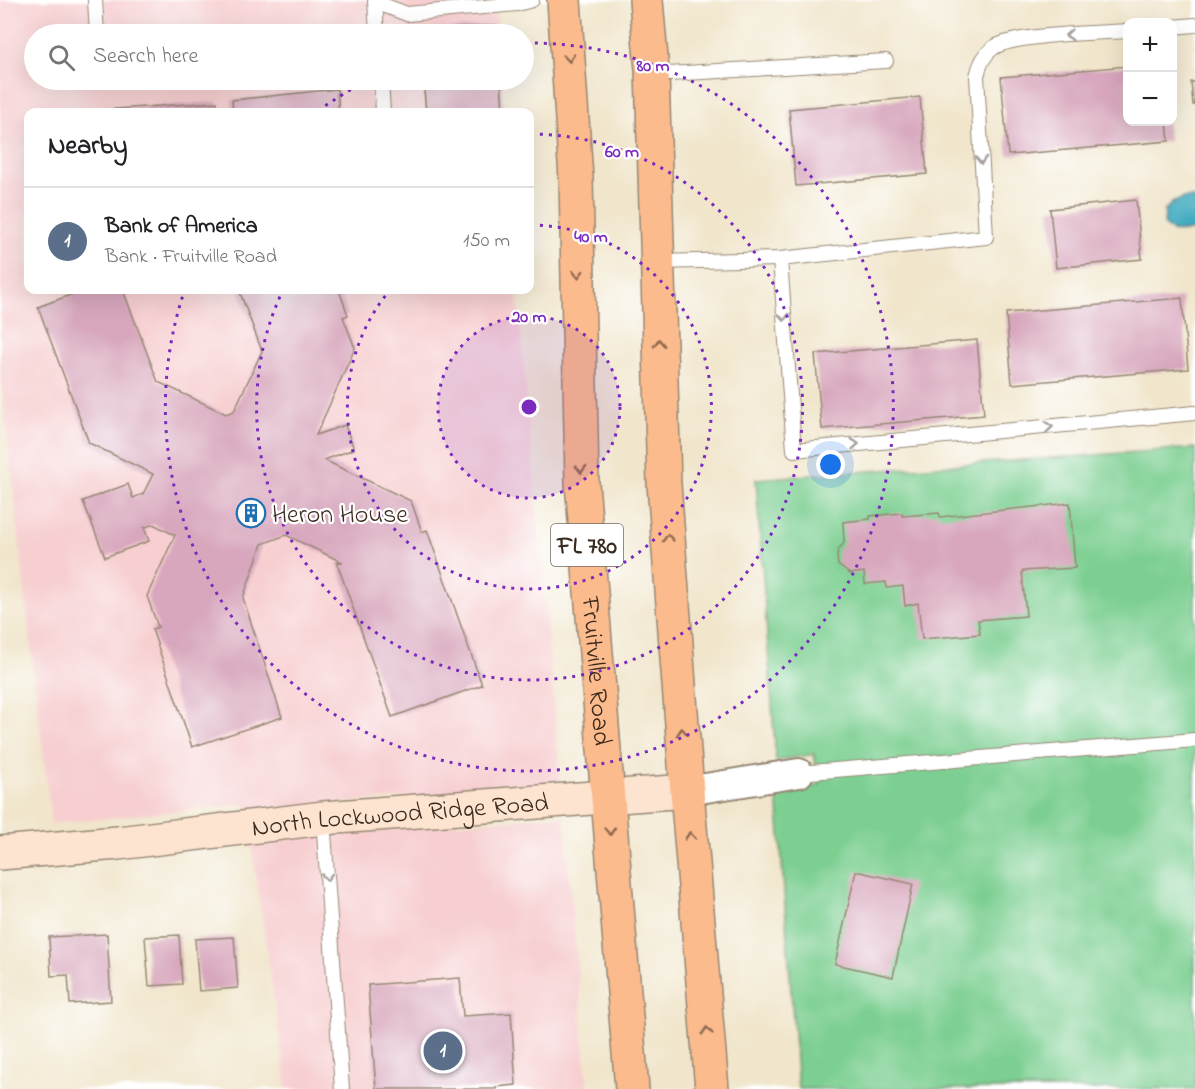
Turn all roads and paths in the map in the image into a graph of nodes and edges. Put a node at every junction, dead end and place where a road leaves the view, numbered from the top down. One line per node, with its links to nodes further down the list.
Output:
1 (95, 0): 6 (lane)
2 (532, 0): 5 (lane)
3 (564, 0): 21 (main road, Fruitville Road / FL 780, one-way to 21)
4 (646, 0): 12 (main road)
5 (376, 1): 7 (lane)
6 (96, 24)
7 (377, 24)
8 (1195, 25): 9 (lane)
9 (1177, 27)
10 (1123, 31): 15 (lane, one-way to 15)
11 (886, 61): 12 (lane)
12 (652, 75): 16 (main road)
13 (382, 90): 14 (lane)
14 (383, 108)
15 (780, 259): 16 (lane); 17 (lane, one-way to 17)
16 (657, 262): 20 (main road, one-way to 16)
17 (1195, 414)
18 (1195, 740): 19 (lane)
19 (800, 773): 20 (street, North Lockwood Ridge Road)
20 (687, 791): 21 (street, North Lockwood Ridge Road); 26 (main road, one-way to 20)
21 (607, 796): 22 (street, North Lockwood Ridge Road); 25 (main road, Fruitville Road / FL 780, one-way to 25)
22 (323, 818): 23 (street, North Lockwood Ridge Road); 24 (lane, one-way to 24)
23 (0, 853)
24 (342, 1089)
25 (632, 1089)
26 (712, 1089)

